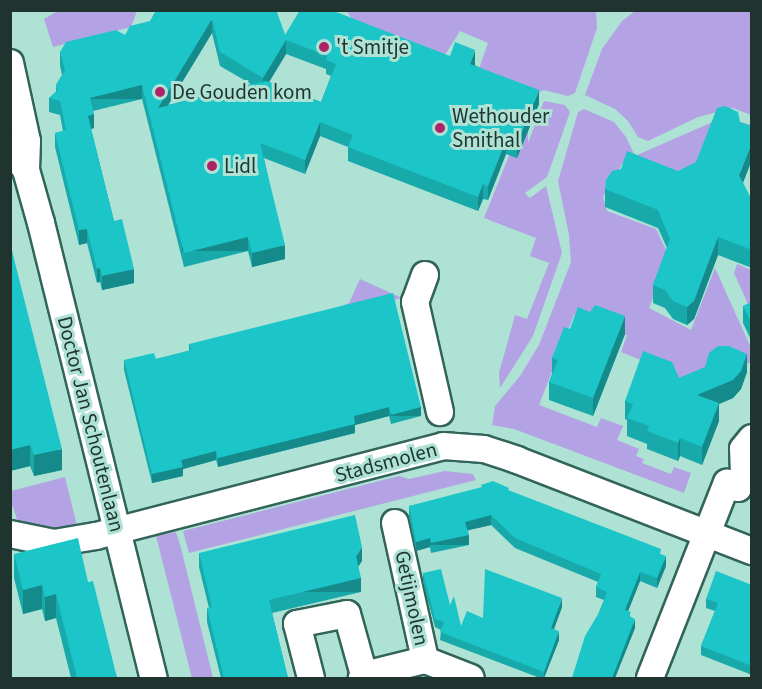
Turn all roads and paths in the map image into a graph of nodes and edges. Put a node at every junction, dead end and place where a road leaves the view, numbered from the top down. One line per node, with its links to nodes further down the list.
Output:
1 (10, 63): 3 (street, Doctor Jan Schoutenlaan)
2 (10, 147): 3 (street, Doctor Jan Schoutenlaan)
3 (26, 170): 9 (street, Doctor Jan Schoutenlaan)
4 (426, 275): 5 (street)
5 (440, 412)
6 (752, 438): 7 (street)
7 (746, 481): 10 (street)
8 (395, 523): 13 (street, Getijmolen)
9 (116, 530): 10 (street, Stadsmolen); 11 (street, Stadsmolen); 15 (street, Doctor Jan Schoutenlaan)
10 (706, 532): 12 (street, Stadsmolen); 18 (street)
11 (10, 534)
12 (752, 551)
13 (425, 660): 14 (street); 17 (street, Getijmolen)
14 (363, 677): 16 (street)
15 (154, 678)
16 (312, 678)
17 (471, 678)
18 (650, 678)

